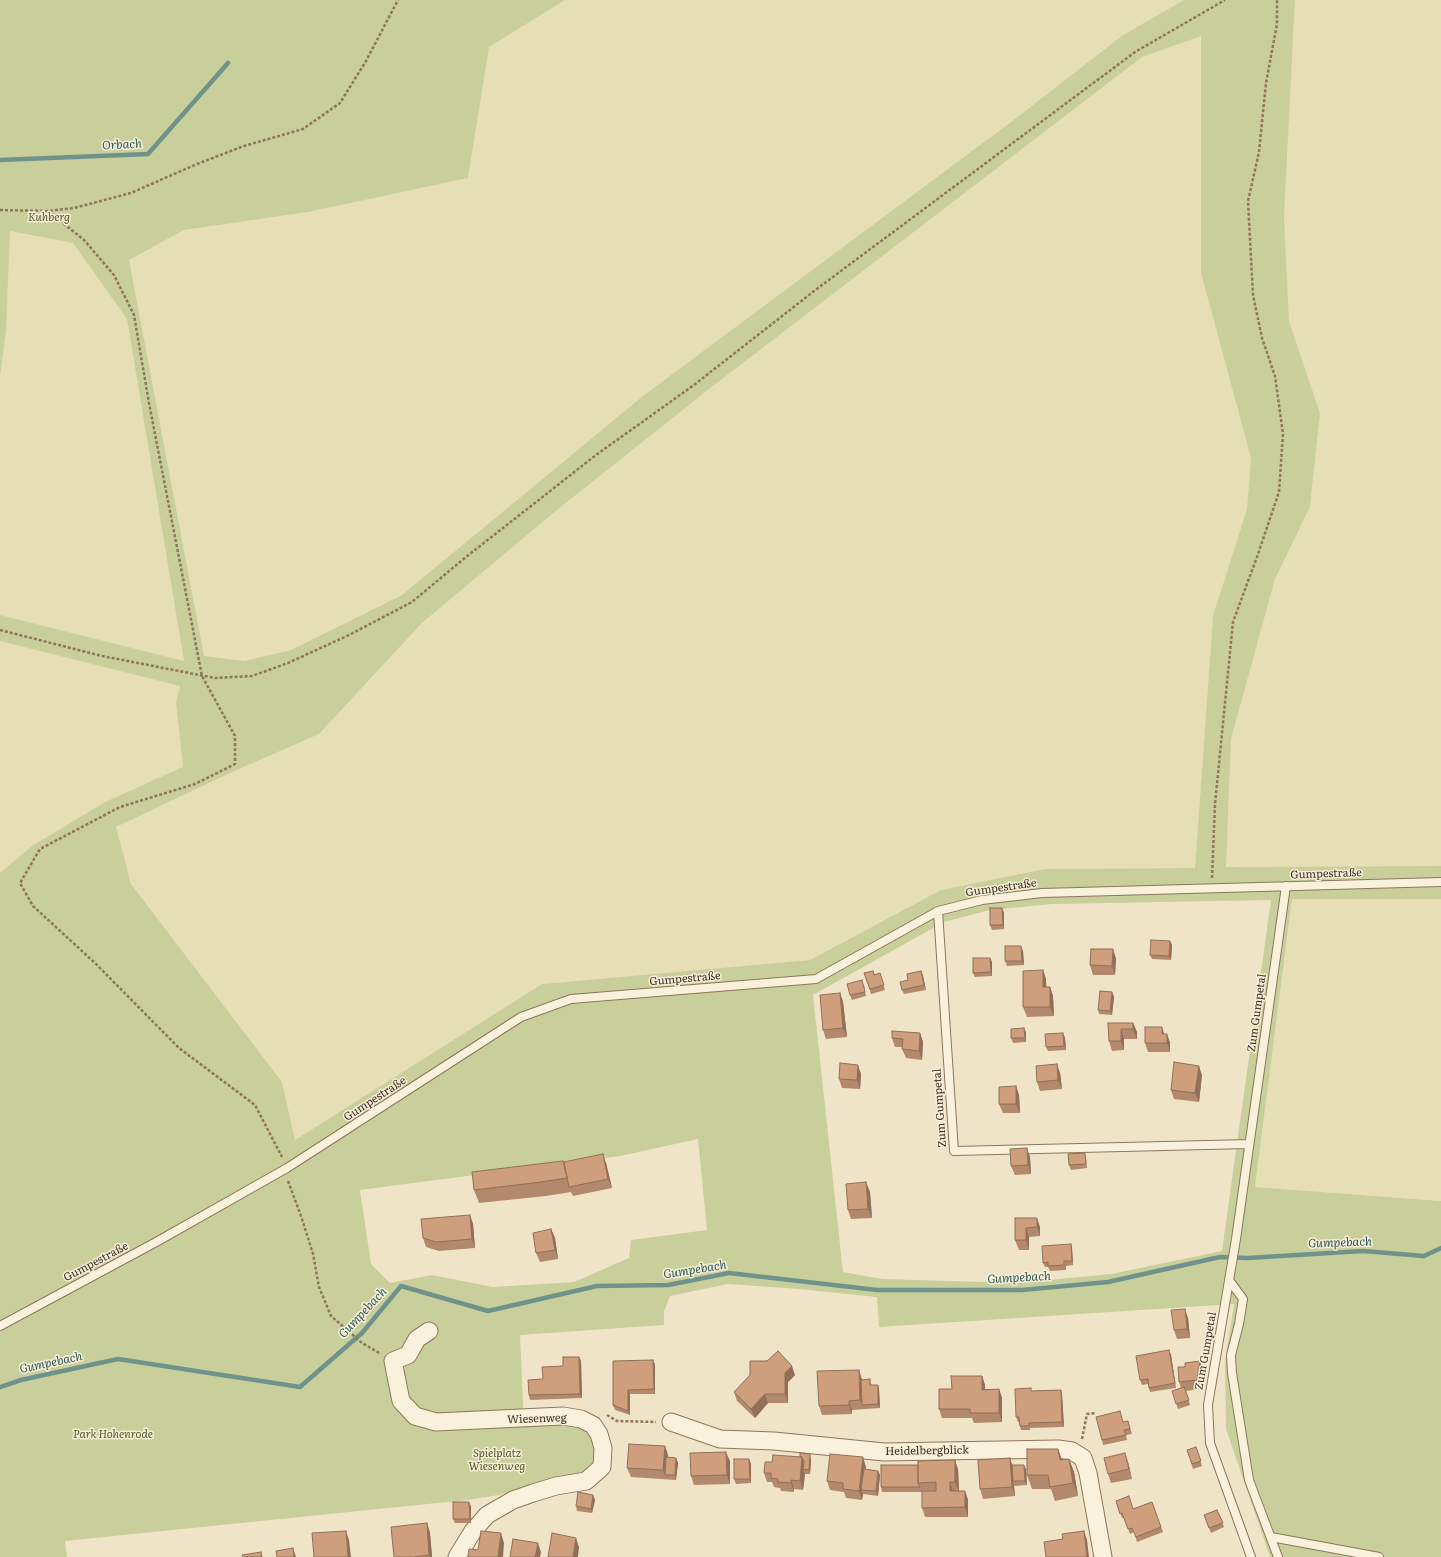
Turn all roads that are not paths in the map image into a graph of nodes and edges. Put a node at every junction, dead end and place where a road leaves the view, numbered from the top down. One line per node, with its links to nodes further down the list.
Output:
1 (1441, 882): 2 (lane, Gumpestraße)
2 (1286, 886): 3 (lane, Gumpestraße); 4 (lane, Zum Gumpetal)
3 (938, 911): 4 (lane, Zum Gumpetal); 6 (lane, Gumpestraße)
4 (1249, 1144): 5 (lane, Zum Gumpetal)
5 (1230, 1279): 9 (lane); 12 (lane, Zum Gumpetal)
6 (0, 1326)
7 (429, 1330): 10 (street, Wiesenweg)
8 (671, 1422): 11 (street, Heidelbergblick)
9 (1270, 1537): 13 (lane); 14 (lane)
10 (457, 1557)
11 (1103, 1557)
12 (1251, 1557)
13 (1278, 1557)
14 (1379, 1557)

